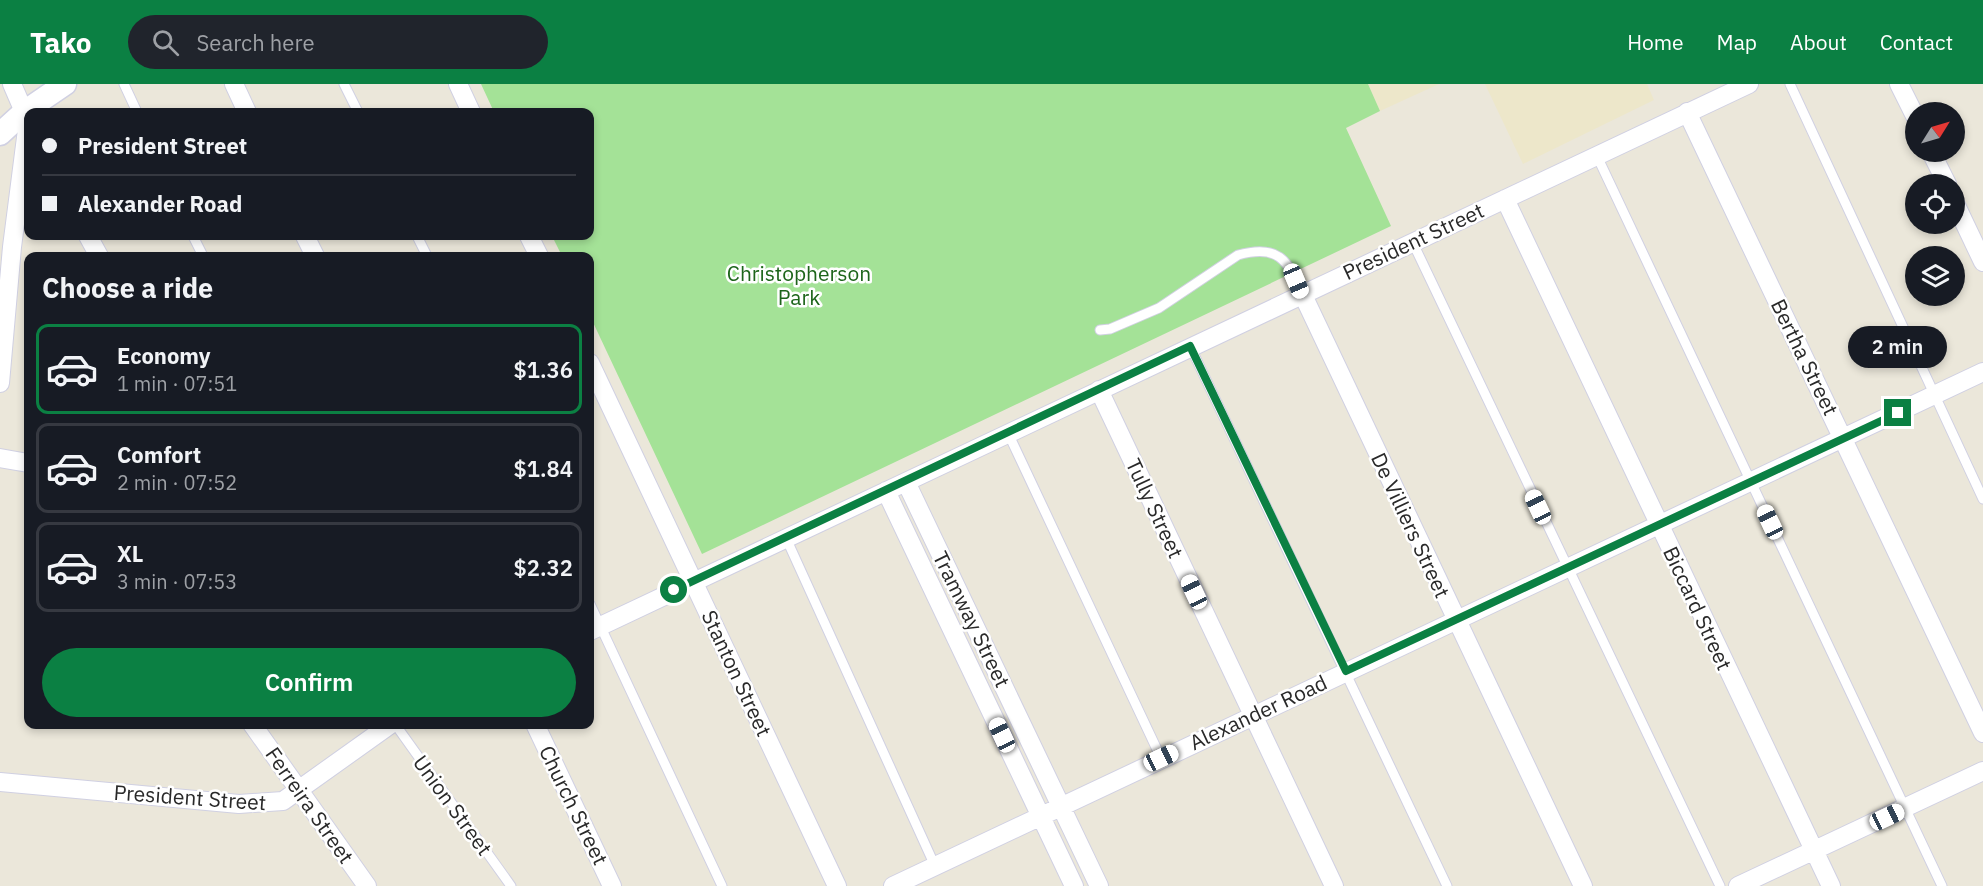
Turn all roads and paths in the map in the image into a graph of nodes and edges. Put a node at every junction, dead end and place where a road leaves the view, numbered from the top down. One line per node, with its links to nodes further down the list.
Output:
1 (12, 84): 16 (street)
2 (65, 84): 11 (street)
3 (124, 84): 12 (lane)
4 (234, 84): 13 (street)
5 (344, 84): 14 (lane)
6 (458, 84): 15 (street)
7 (1749, 84): 17 (street, President Street)
8 (1790, 84): 34 (lane)
9 (1899, 84): 10 (street)
10 (1908, 102)
11 (38, 108)
12 (135, 108)
13 (245, 108)
14 (356, 108)
15 (469, 108)
16 (24, 111)
17 (1687, 112): 20 (street, President Street); 36 (street, Bertha Street)
18 (24, 120): 19 (street)
19 (0, 134)
20 (1596, 154): 22 (street, President Street); 39 (lane)
21 (24, 186): 23 (street)
22 (1505, 199): 25 (street, President Street); 43 (street, Biccard Street)
23 (23, 209): 32 (street)
24 (1965, 224): 26 (street)
25 (1412, 241): 27 (street, President Street); 45 (lane)
26 (1983, 262)
27 (1302, 293): 28 (lane); 29 (street, President Street); 47 (street, De Villiers Street)
28 (1100, 330)
29 (1190, 346): 33 (street, President Street); 51 (lane)
30 (594, 371): 46 (street, Stanton Street)
31 (1983, 372): 34 (street, Alexander Road)
32 (0, 383)
33 (1099, 390): 35 (street, President Street); 52 (street, Tully Street)
34 (1934, 395): 36 (street, Alexander Road); 42 (lane)
35 (1008, 433): 40 (street, President Street); 58 (lane)
36 (1844, 438): 39 (street, Alexander Road); 57 (street, Bertha Street)
37 (0, 458): 38 (street)
38 (24, 462)
39 (1751, 481): 43 (street, Alexander Road); 63 (lane)
40 (906, 482): 41 (street, President Street); 49 (street, Tramway Street)
41 (886, 491): 44 (street, President Street); 50 (street, Tramway Street)
42 (1983, 499)
43 (1660, 525): 45 (street, Alexander Road); 65 (street, Biccard Street)
44 (786, 538): 46 (street, President Street); 66 (lane)
45 (1567, 568): 47 (street, Alexander Road); 78 (lane)
46 (693, 580): 48 (street, President Street); 71 (street, Stanton Street)
47 (1456, 619): 51 (street, Alexander Road); 77 (street, De Villiers Street)
48 (595, 629): 70 (lane)
49 (984, 642): 50 (street); 62 (street, Tramway Street)
50 (963, 652): 64 (street, Tramway Street)
51 (1346, 671): 52 (street, Alexander Road); 76 (lane)
52 (1253, 715): 58 (street, Alexander Road); 75 (street, Tully Street)
53 (256, 729): 61 (street, Ferreira Street)
54 (386, 729): 61 (street, President Street)
55 (397, 729): 68 (lane, Union Street)
56 (537, 729): 69 (street, Church Street)
57 (1983, 734)
58 (1161, 758): 62 (street, Alexander Road)
59 (1983, 771): 63 (street)
60 (0, 782): 61 (street, President Street)
61 (299, 790): 67 (street, Ferreira Street)
62 (1062, 807): 64 (street, Alexander Road); 74 (street, Tramway Street)
63 (1905, 808): 65 (street); 81 (lane)
64 (1042, 817): 66 (street, Alexander Road); 73 (street, Tramway Street)
65 (1814, 851): 79 (street); 80 (street, Biccard Street)
66 (935, 866): 72 (street, Alexander Road)
67 (367, 886)
68 (511, 886)
69 (612, 886)
70 (722, 886)
71 (837, 886)
72 (893, 886)
73 (1074, 886)
74 (1099, 886)
75 (1334, 886)
76 (1447, 886)
77 (1582, 886)
78 (1720, 886)
79 (1738, 886)
80 (1831, 886)
81 (1942, 886)

